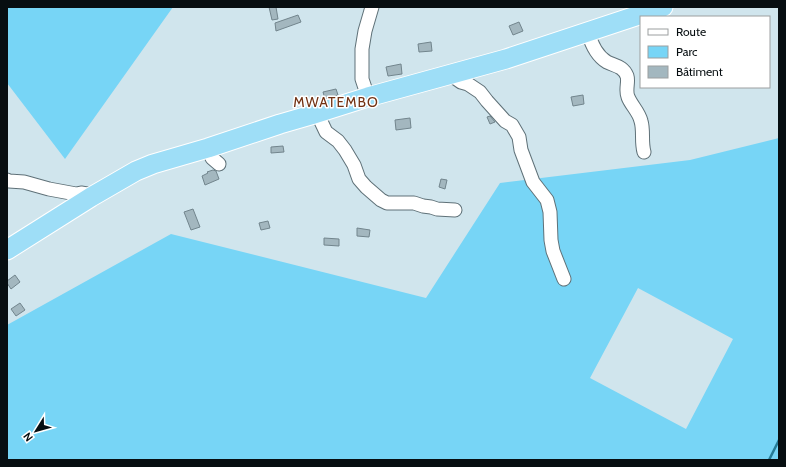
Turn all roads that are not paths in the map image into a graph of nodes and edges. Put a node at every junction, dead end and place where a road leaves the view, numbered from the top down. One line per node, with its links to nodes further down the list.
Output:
1 (372, 7): 5 (street)
2 (663, 7): 3 (highway)
3 (588, 32): 4 (highway); 8 (street)
4 (451, 75): 5 (highway); 14 (street)
5 (368, 97): 6 (highway)
6 (317, 113): 7 (highway); 12 (street)
7 (208, 148): 9 (street); 11 (highway)
8 (644, 152)
9 (219, 164)
10 (7, 180): 11 (street)
11 (91, 197): 13 (highway)
12 (455, 210)
13 (7, 250)
14 (564, 279)

